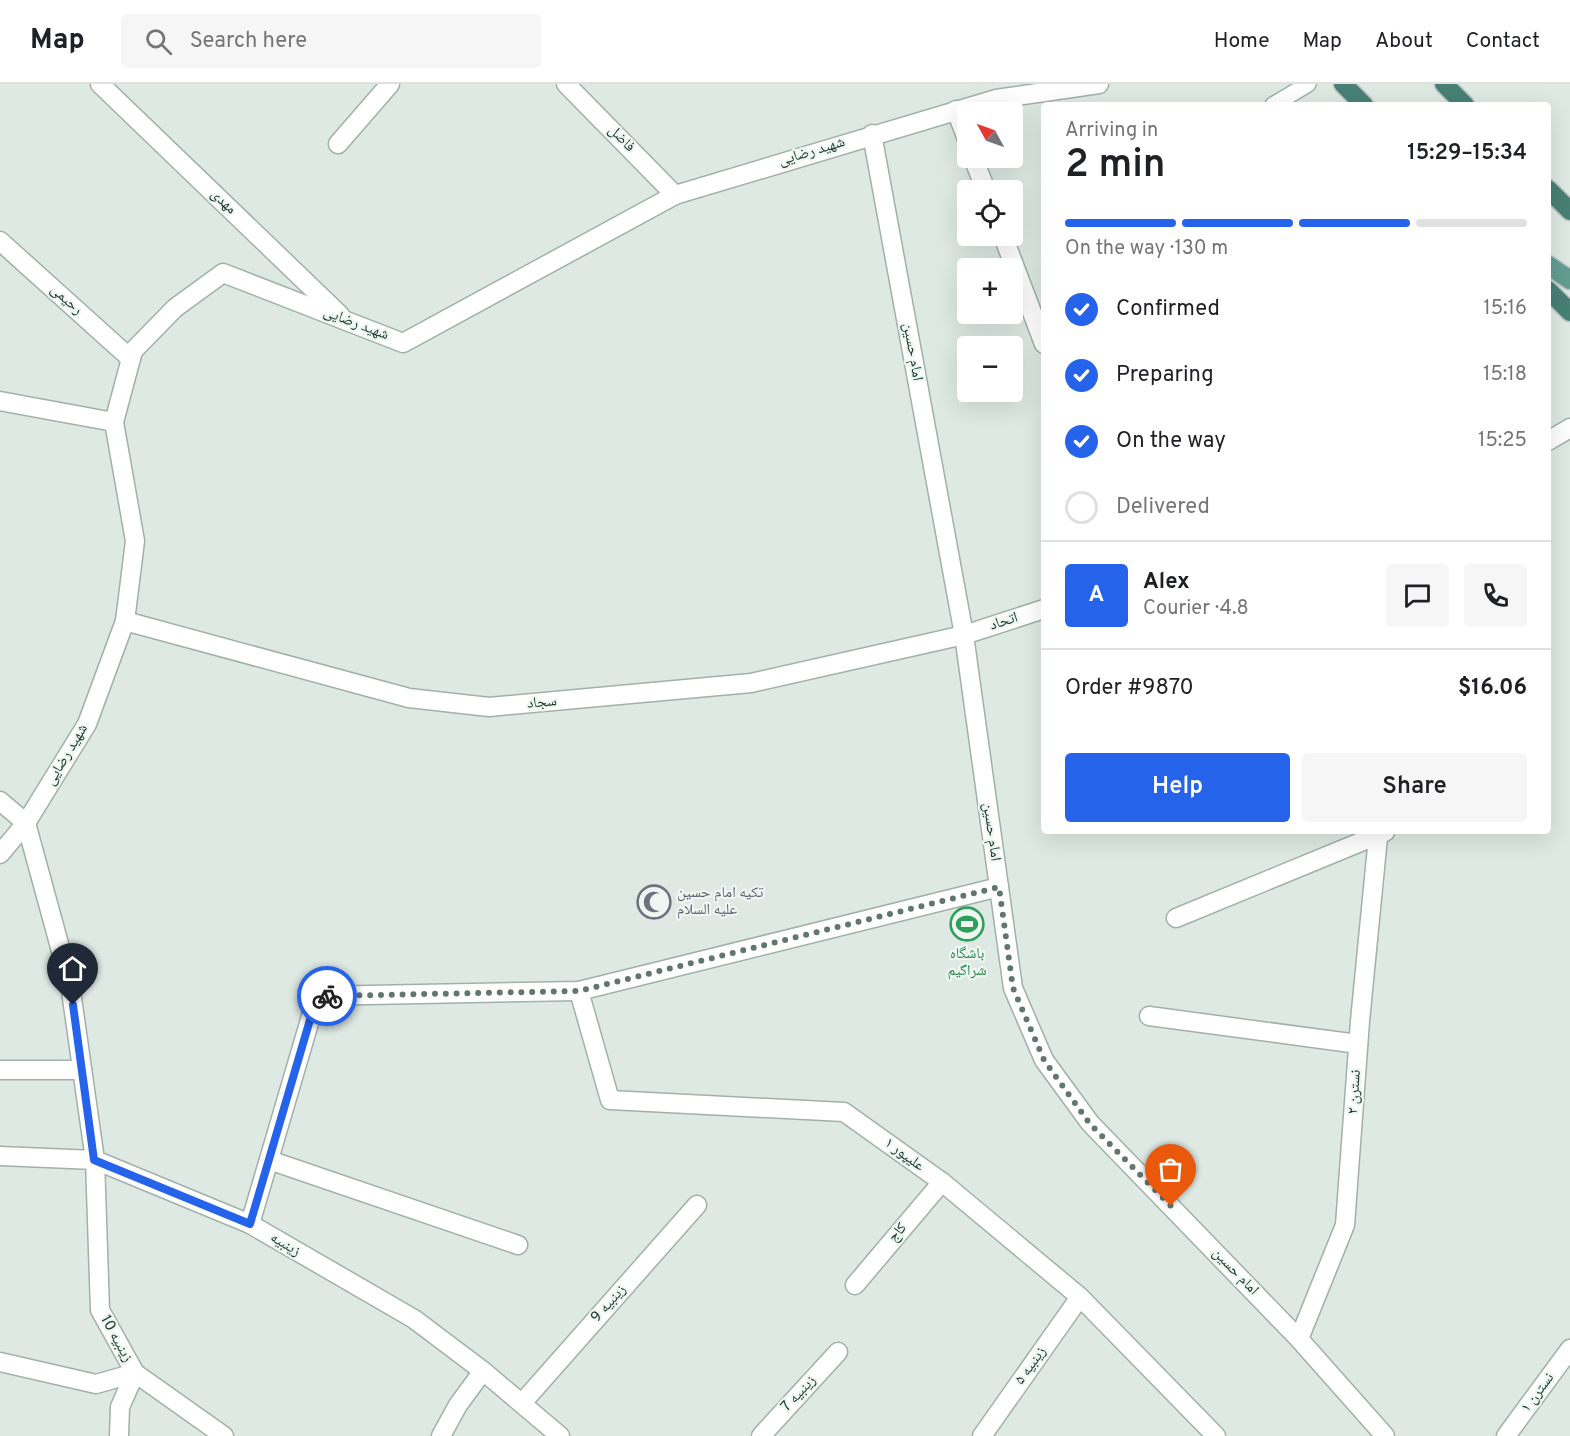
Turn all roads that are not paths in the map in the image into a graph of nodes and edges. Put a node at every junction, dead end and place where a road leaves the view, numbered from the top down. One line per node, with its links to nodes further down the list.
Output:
1 (100, 84): 23 (street, مهدی)
2 (390, 84): 13 (street)
3 (566, 84): 15 (street, فاضل)
4 (1099, 84): 11 (street, شهید رضایی)
5 (1308, 84): 8 (lane)
6 (1343, 84): 9 (highway)
7 (1444, 84): 10 (highway)
8 (1278, 102)
9 (1361, 102)
10 (1462, 102)
11 (956, 110): 12 (street, شهید رضایی)
12 (872, 134): 15 (street, شهید رضایی); 32 (street, امام حسین)
13 (338, 144)
14 (1551, 192): 16 (highway)
15 (675, 195): 23 (street, شهید رضایی)
16 (1570, 211)
17 (0, 242): 25 (street, رحیمی)
18 (1007, 246): 24 (street)
19 (1551, 267): 20 (main road)
20 (1570, 280)
21 (1551, 293): 22 (highway)
22 (1570, 312)
23 (345, 320): 25 (street, شهید رضایی)
24 (1041, 336)
25 (131, 359): 27 (street, شهید رضایی)
26 (0, 401): 27 (street)
27 (114, 422): 31 (street, شهید رضایی)
28 (1570, 428): 29 (street)
29 (1551, 439)
30 (1041, 610): 32 (street, اتحاد)
31 (125, 621): 32 (street, سجاد); 34 (street, شهید رضایی)
32 (964, 635): 38 (street, امام حسین)
33 (0, 801): 34 (street)
34 (26, 823): 37 (street, شهید رضایی); 44 (street)
35 (1378, 834): 39 (street)
36 (1380, 834): 42 (street, نسترن ۲)
37 (0, 854)
38 (999, 887): 40 (street); 54 (street, امام حسین)
39 (1176, 918)
40 (579, 991): 47 (street); 48 (street, علیپور ۱)
41 (1149, 1016): 42 (street)
42 (1358, 1044): 54 (street, نسترن ۲)
43 (0, 1070): 44 (street)
44 (82, 1070): 46 (street)
45 (0, 1156): 46 (street, زینبیه)
46 (94, 1160): 50 (street, زینبیه); 59 (street, زینبیه 10)
47 (269, 1160): 50 (street); 51 (street)
48 (942, 1182): 52 (street, کاج); 53 (street, علیپور ۱)
49 (696, 1205): 60 (street, زینبیه 9)
50 (250, 1224): 58 (street, زینبیه)
51 (518, 1245)
52 (855, 1285)
53 (1080, 1297): 67 (street, زینبیه ۵); 68 (street, علیپور ۱)
54 (1299, 1339): 61 (street, امام حسین)
55 (1570, 1349): 69 (street, نسترن ۱)
56 (838, 1352): 66 (street, زینبیه 7)
57 (0, 1362): 59 (street)
58 (483, 1371): 60 (street, زینبیه); 64 (street)
59 (135, 1373): 62 (street); 63 (street, زینبیه 10)
60 (522, 1403): 65 (street, زینبیه)
61 (1377, 1433)
62 (118, 1436)
63 (224, 1436)
64 (441, 1436)
65 (560, 1436)
66 (761, 1436)
67 (982, 1436)
68 (1216, 1436)
69 (1506, 1436)

